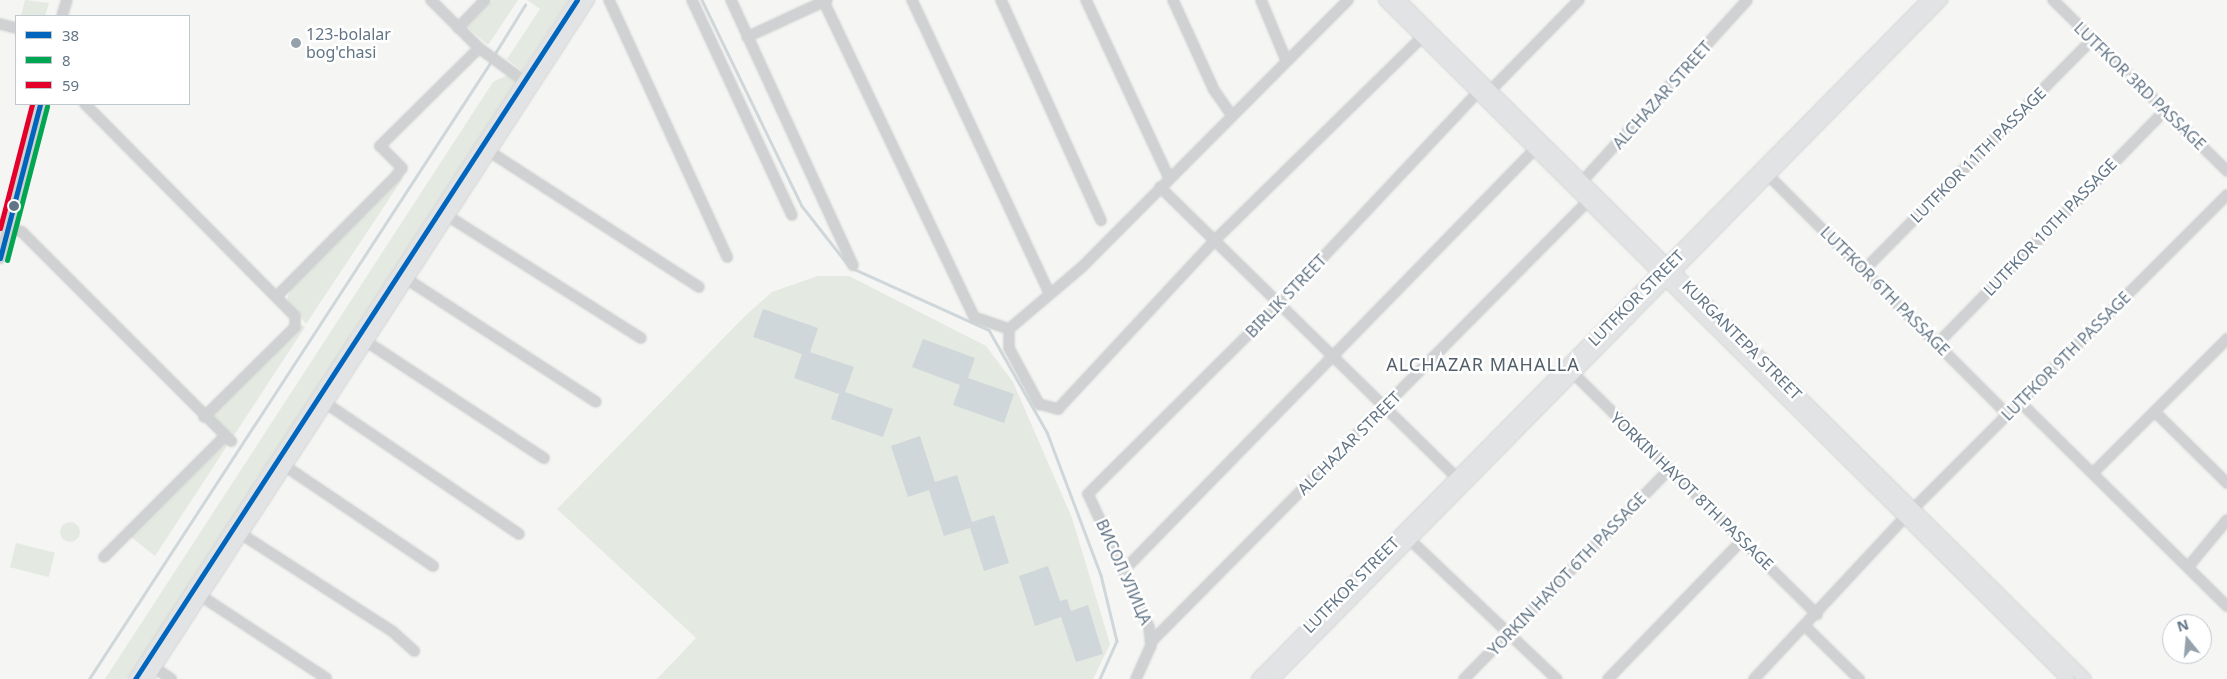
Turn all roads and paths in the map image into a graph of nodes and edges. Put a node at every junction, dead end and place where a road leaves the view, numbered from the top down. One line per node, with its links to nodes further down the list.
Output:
1 (67, 0): 23 (street)
2 (431, 0): 26 (street)
3 (486, 0): 26 (street)
4 (577, 0): 32 (main road)
5 (588, 0): 38 (main road)
6 (609, 0): 52 (street)
7 (692, 0): 48 (street)
8 (731, 0): 27 (street)
9 (912, 0): 59 (street)
10 (1001, 0): 49 (street)
11 (1086, 0): 42 (street)
12 (1172, 0): 37 (street)
13 (1261, 0): 31 (street)
14 (1348, 0): 31 (street)
15 (1385, 0): 28 (main road, KURGANTEPA STREET)
16 (1398, 0): 33 (main road, KURGANTEPA STREET)
17 (1747, 0): 43 (street, ALCHAZAR STREET)
18 (1928, 0): 41 (main road, LUTFKOR STREET)
19 (1941, 0): 41 (main road, LUTFKOR STREET)
20 (2053, 0): 29 (street, LUTFKOR 3RD PASSAGE)
21 (824, 1): 27 (street); 62 (street)
22 (1572, 2): 33 (street, BIRLIK STREET)
23 (62, 15)
24 (0, 24): 25 (street)
25 (15, 28)
26 (458, 28): 30 (street)
27 (747, 37): 54 (street)
28 (1422, 37): 33 (main road, KURGANTEPA STREET); 51 (street)
29 (2092, 40): 36 (street, LUTFKOR 3RD PASSAGE); 55 (street, LUTFKOR 11TH PASSAGE)
30 (483, 51): 32 (street); 60 (street)
31 (1286, 60): 37 (street)
32 (524, 81): 38 (main road)
33 (1484, 94): 39 (main road, KURGANTEPA STREET); 43 (main road, KURGANTEPA STREET); 61 (street, BIRLIK STREET)
34 (40, 105): 50 (street)
35 (86, 105): 60 (street)
36 (2164, 111): 40 (street, LUTFKOR 3RD PASSAGE); 66 (street, LUTFKOR 10TH PASSAGE)
37 (1231, 114): 42 (street)
38 (485, 149): 47 (main road); 58 (street)
39 (1535, 149): 43 (main road, KURGANTEPA STREET); 67 (street)
40 (2227, 171)
41 (1765, 173): 55 (street, LUTFKOR 6TH PASSAGE); 56 (main road, LUTFKOR STREET)
42 (1168, 176): 44 (street)
43 (1579, 185): 46 (main road, KURGANTEPA STREET); 56 (main road, KURGANTEPA STREET)
44 (1160, 187): 51 (street); 59 (street)
45 (2227, 195): 71 (street, LUTFKOR 9TH PASSAGE)
46 (1588, 201): 56 (main road, KURGANTEPA STREET); 72 (street, ALCHAZAR STREET)
47 (444, 214): 57 (main road); 63 (street)
48 (792, 215)
49 (1101, 220)
50 (4, 225): 53 (street); 75 (street)
51 (1215, 240): 61 (street); 62 (street)
52 (728, 257)
53 (0, 258)
54 (853, 265)
55 (1864, 270): 66 (street, LUTFKOR 6TH PASSAGE)
56 (1667, 273): 68 (main road, LUTFKOR STREET); 83 (main road, KURGANTEPA STREET)
57 (403, 276): 64 (main road); 70 (street)
58 (699, 287)
59 (1050, 294): 62 (street)
60 (277, 296): 75 (street)
61 (1280, 303): 67 (street); 82 (street, BIRLIK STREET)
62 (1009, 329)
63 (641, 338)
64 (362, 339): 69 (main road); 76 (street)
65 (2226, 343): 73 (street)
66 (1937, 344): 74 (street, LUTFKOR 6TH PASSAGE)
67 (1332, 355): 72 (street); 92 (street)
68 (1570, 371): 78 (street, YORKIN HAYOT 8TH PASSAGE); 80 (main road, LUTFKOR STREET)
69 (322, 401): 77 (main road); 86 (street)
70 (596, 402)
71 (2020, 402): 74 (street, LUTFKOR 9TH PASSAGE); 79 (street)
72 (1386, 407): 80 (street); 98 (street, ALCHAZAR STREET)
73 (2156, 413): 79 (street); 81 (street)
74 (2007, 414): 83 (street, LUTFKOR 9TH PASSAGE)
75 (204, 417): 89 (street)
76 (544, 458)
77 (281, 464): 85 (main road); 90 (street)
78 (1669, 470): 88 (street, YORKIN HAYOT 8TH PASSAGE); 97 (street, YORKIN HAYOT 6TH PASSAGE)
79 (2093, 473): 91 (street)
80 (1461, 481): 87 (main road, LUTFKOR STREET)
81 (2227, 483)
82 (1088, 494): 92 (street, ВИСОЛ УЛИЦА)
83 (1909, 512): 95 (street, LUTFKOR 9TH PASSAGE); 113 (main road, KURGANTEPA STREET); 114 (main road, KURGANTEPA STREET)
84 (2227, 520): 91 (street)
85 (237, 532): 93 (main road); 99 (street)
86 (519, 534)
87 (1406, 536): 97 (street); 106 (main road, LUTFKOR STREET); 107 (main road, LUTFKOR STREET)
88 (1743, 539): 95 (street, YORKIN HAYOT 8TH PASSAGE); 110 (street)
89 (104, 557)
90 (433, 566)
91 (2188, 567): 94 (street)
92 (1124, 570): 98 (street, ВИСОЛ УЛИЦА)
93 (196, 593): 100 (main road); 101 (street)
94 (2227, 606)
95 (1817, 614): 96 (street, LUTFKOR 9TH PASSAGE)
96 (1805, 626): 111 (street, LUTFKOR 9TH PASSAGE); 112 (street)
97 (1509, 633): 108 (street, YORKIN HAYOT 6TH PASSAGE); 109 (street)
98 (1151, 642): 105 (street, ВИСОЛ УЛИЦА)
99 (414, 651)
100 (150, 665): 102 (main road); 103 (main road); 104 (street)
101 (326, 678)
102 (134, 679)
103 (147, 679)
104 (171, 679)
105 (1136, 679)
106 (1258, 679)
107 (1273, 679)
108 (1464, 679)
109 (1557, 679)
110 (1608, 679)
111 (1754, 679)
112 (1859, 679)
113 (2068, 679)
114 (2085, 679)

